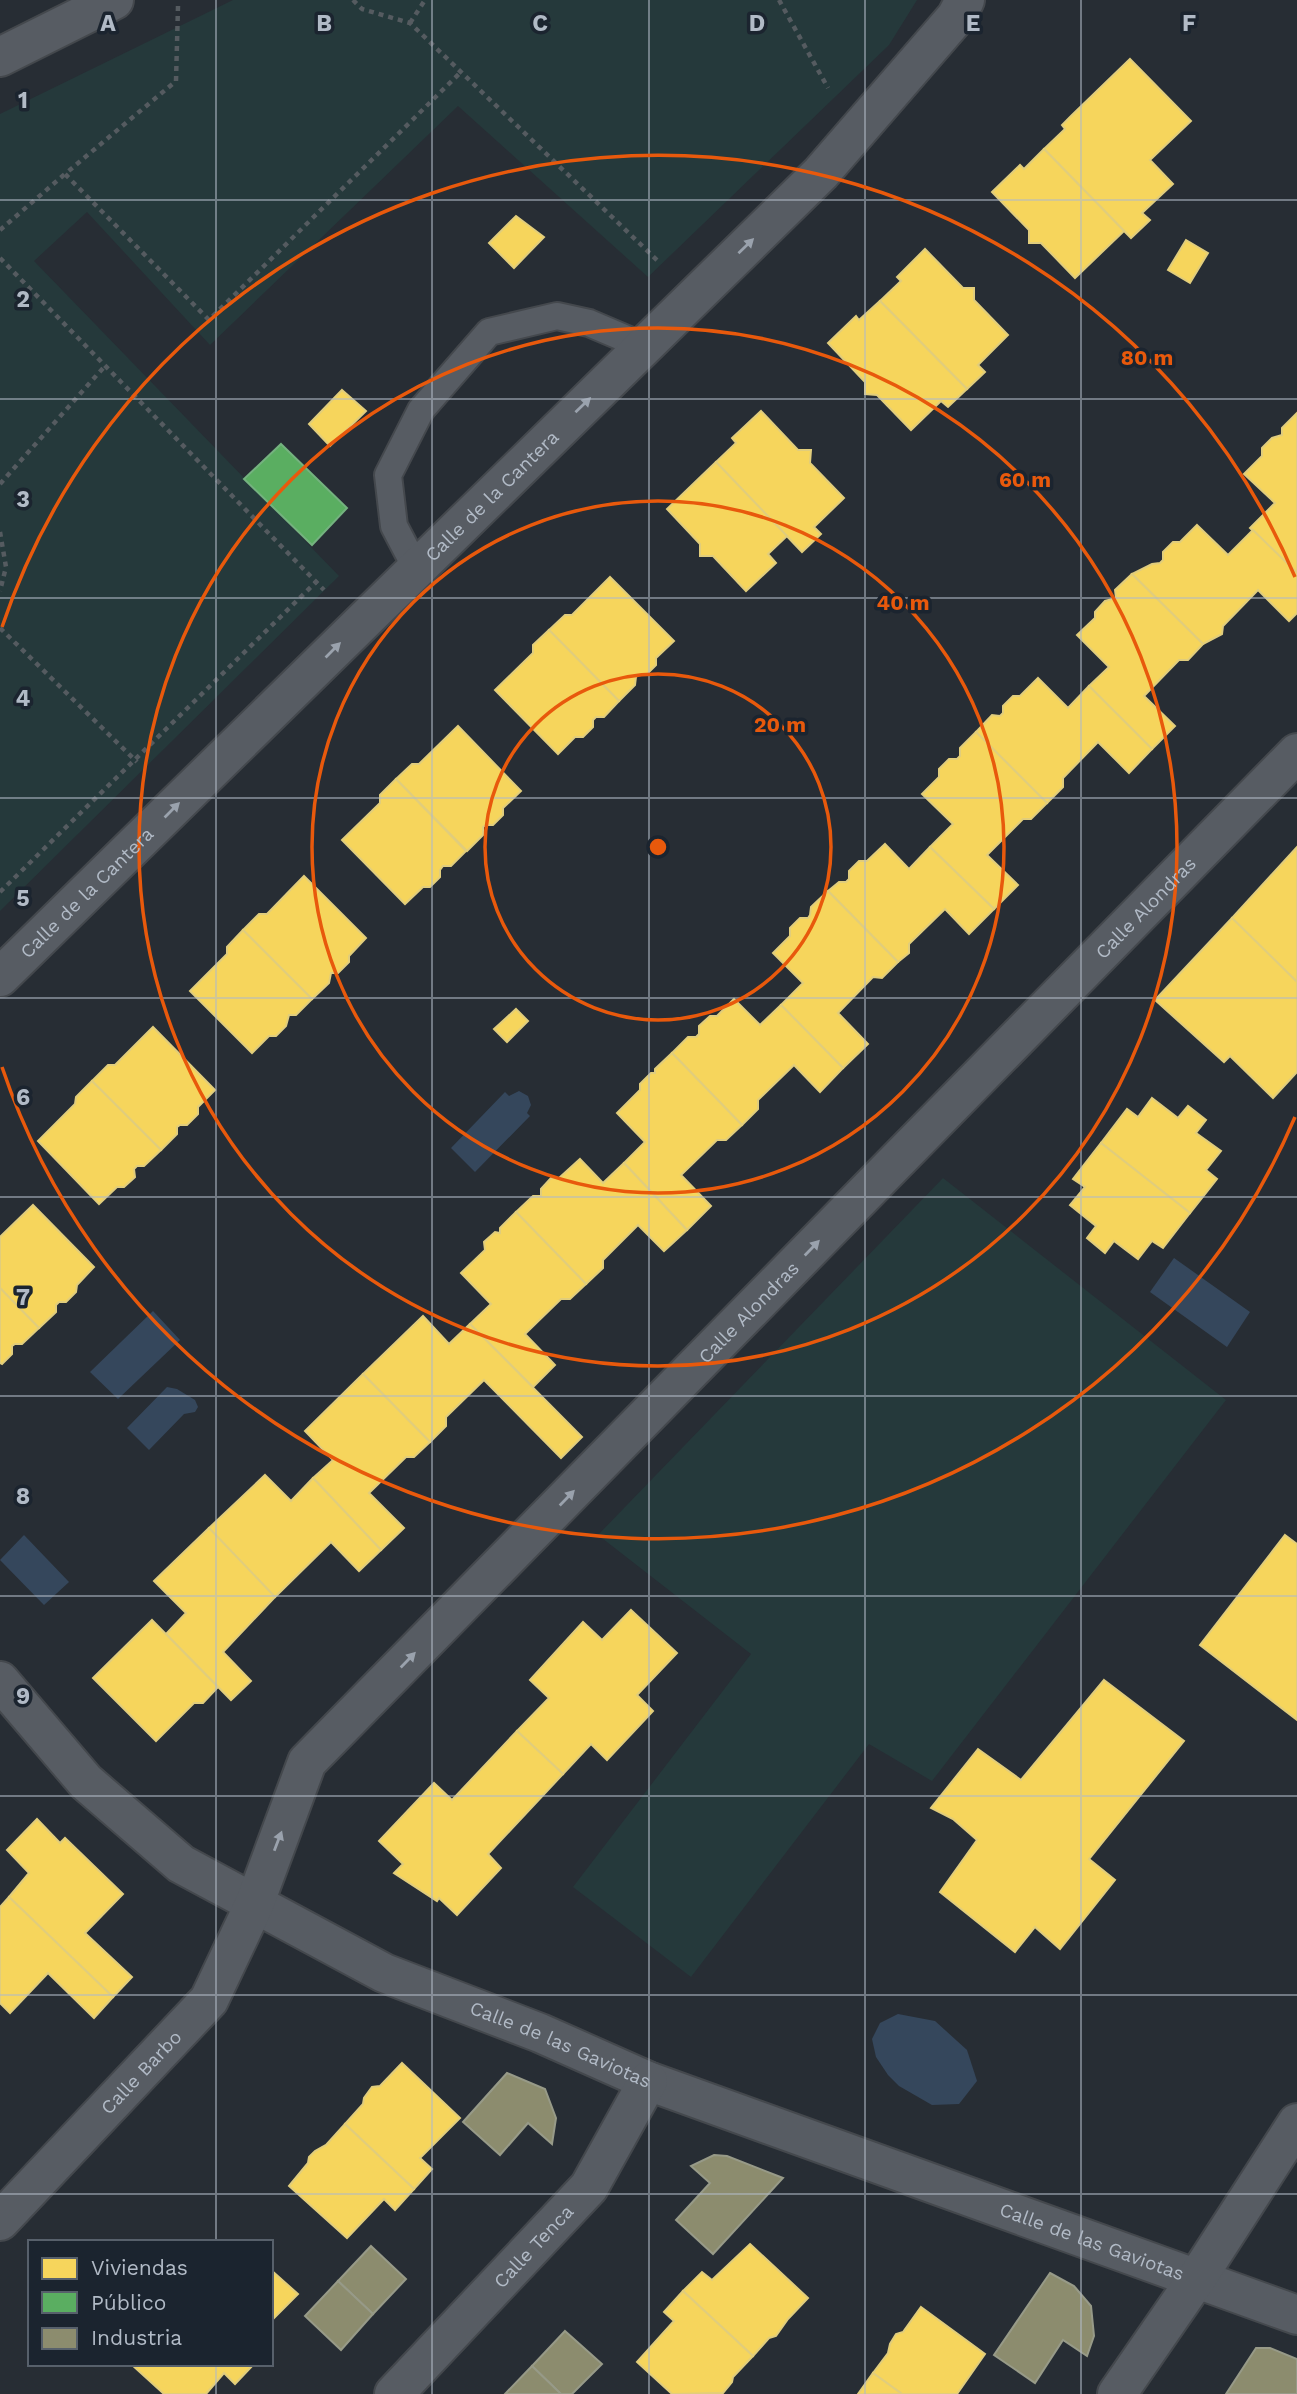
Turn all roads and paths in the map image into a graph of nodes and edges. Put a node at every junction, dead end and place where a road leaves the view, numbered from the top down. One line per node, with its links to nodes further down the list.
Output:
1 (353, 0): 7 (path)
2 (425, 0): 7 (path)
3 (779, 0): 10 (path)
4 (965, 0): 17 (street, Calle de la Cantera, one-way to 4)
5 (108, 2): 8 (street)
6 (178, 6): 11 (path)
7 (410, 23): 9 (path)
8 (0, 57)
9 (461, 72): 11 (path); 15 (path)
10 (838, 82)
11 (65, 174): 12 (path)
12 (0, 230)
13 (666, 251): 15 (path)
14 (0, 258): 18 (path)
15 (657, 260): 16 (path)
16 (666, 269)
17 (643, 346): 21 (street, Calle de la Cantera, one-way to 17); 21 (lane)
18 (104, 367): 19 (path); 22 (path)
19 (0, 484)
20 (0, 532): 23 (path)
21 (416, 568): 30 (street, Calle de la Cantera, one-way to 21)
22 (316, 582): 24 (path); 27 (path)
23 (0, 591)
24 (330, 597)
25 (0, 628): 27 (path)
26 (1297, 753): 32 (street, Calle Alondras, one-way to 26)
27 (135, 761): 28 (path); 29 (path)
28 (146, 770)
29 (0, 892)
30 (0, 977)
31 (0, 1681): 32 (street, Calle de las Gaviotas)
32 (254, 1905): 33 (street, Calle de las Gaviotas); 35 (street, Calle Barbo)
33 (648, 2081): 36 (street, Calle de las Gaviotas); 38 (street, Calle Tenca)
34 (1297, 2123): 36 (street, Calle de las Gaviotas)
35 (0, 2221)
36 (1197, 2278): 37 (street, Calle de las Gaviotas); 39 (street)
37 (1297, 2315)
38 (394, 2394)
39 (1117, 2394)

